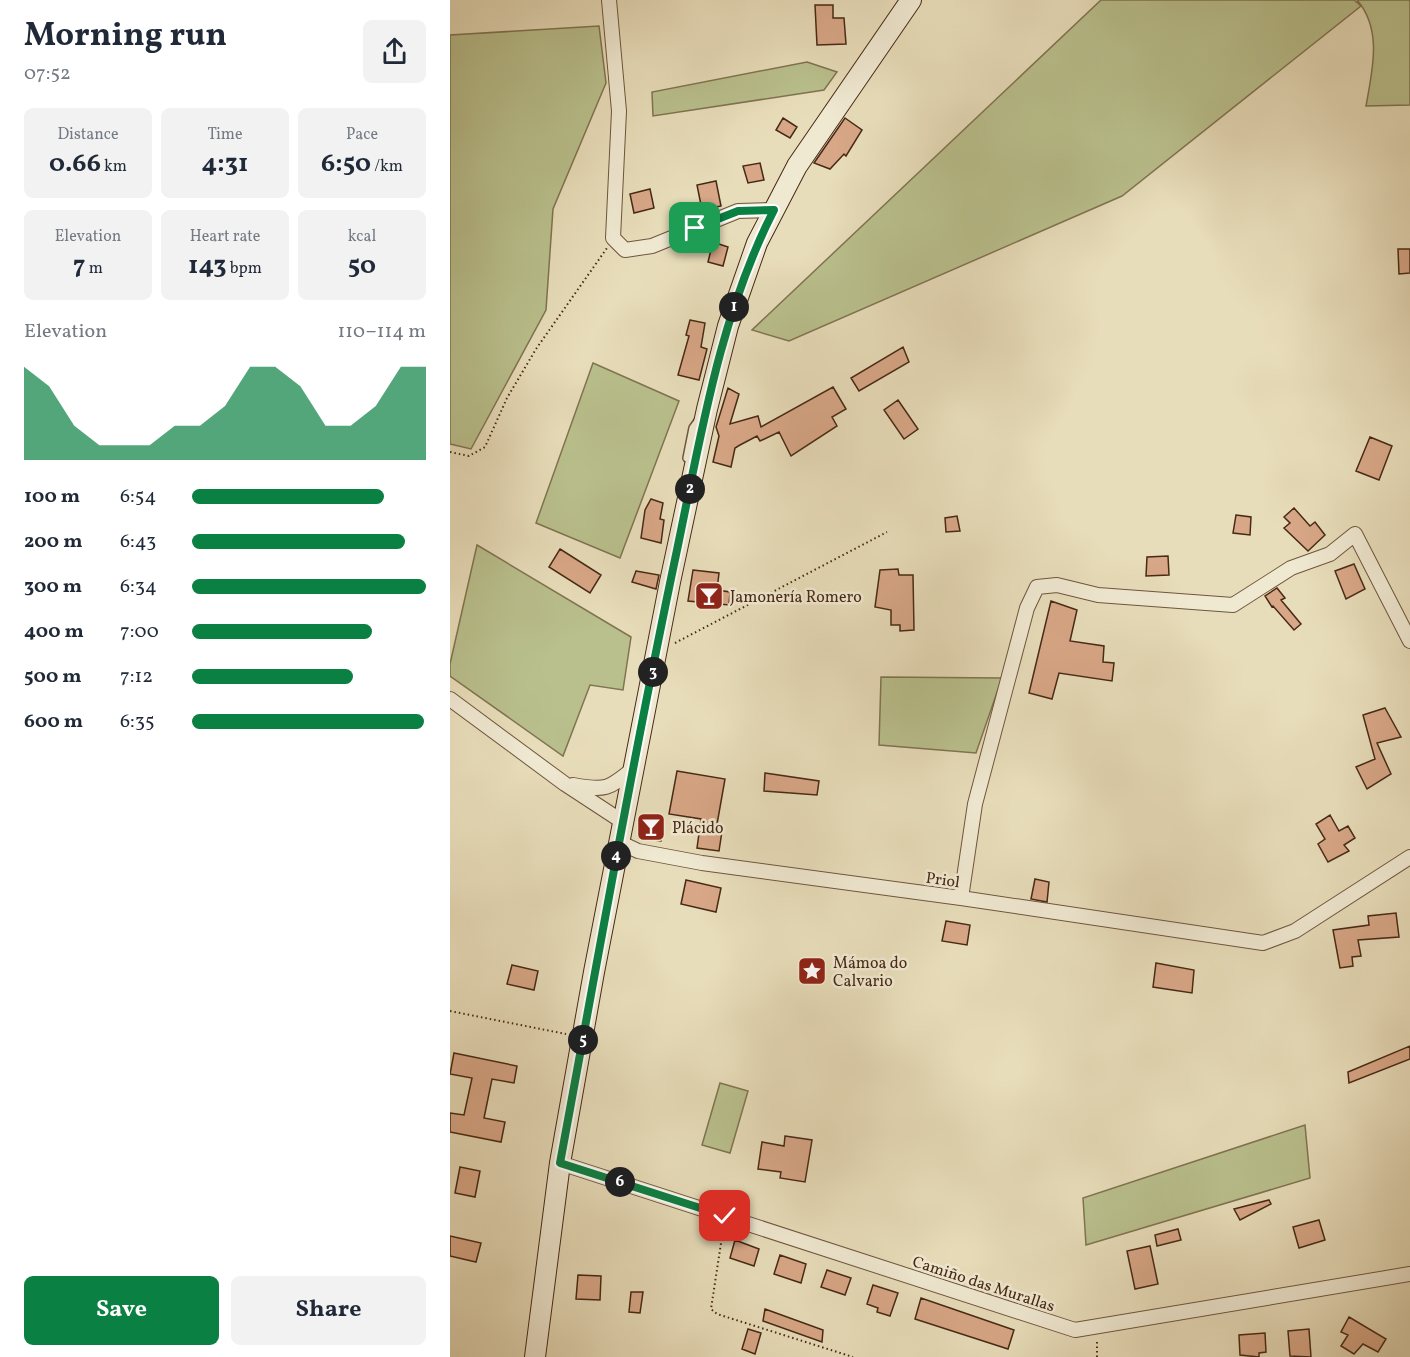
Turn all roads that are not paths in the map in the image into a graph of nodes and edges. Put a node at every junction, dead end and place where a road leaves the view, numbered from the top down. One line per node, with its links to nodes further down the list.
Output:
1 (609, 0): 3 (street)
2 (911, 0): 3 (main road)
3 (774, 210): 7 (main road)
4 (1406, 619): 5 (street); 13 (street)
5 (1410, 641)
6 (450, 699): 8 (street)
7 (633, 769): 9 (street); 10 (main road)
8 (565, 784): 9 (street); 10 (street)
9 (594, 789): 10 (street)
10 (624, 814): 11 (main road)
11 (619, 842): 13 (street, Priol); 14 (main road)
12 (1410, 857): 13 (street, Priol)
13 (961, 898)
14 (560, 1163): 15 (street, Camiño das Murallas); 16 (main road)
15 (1410, 1274)
16 (535, 1357)

